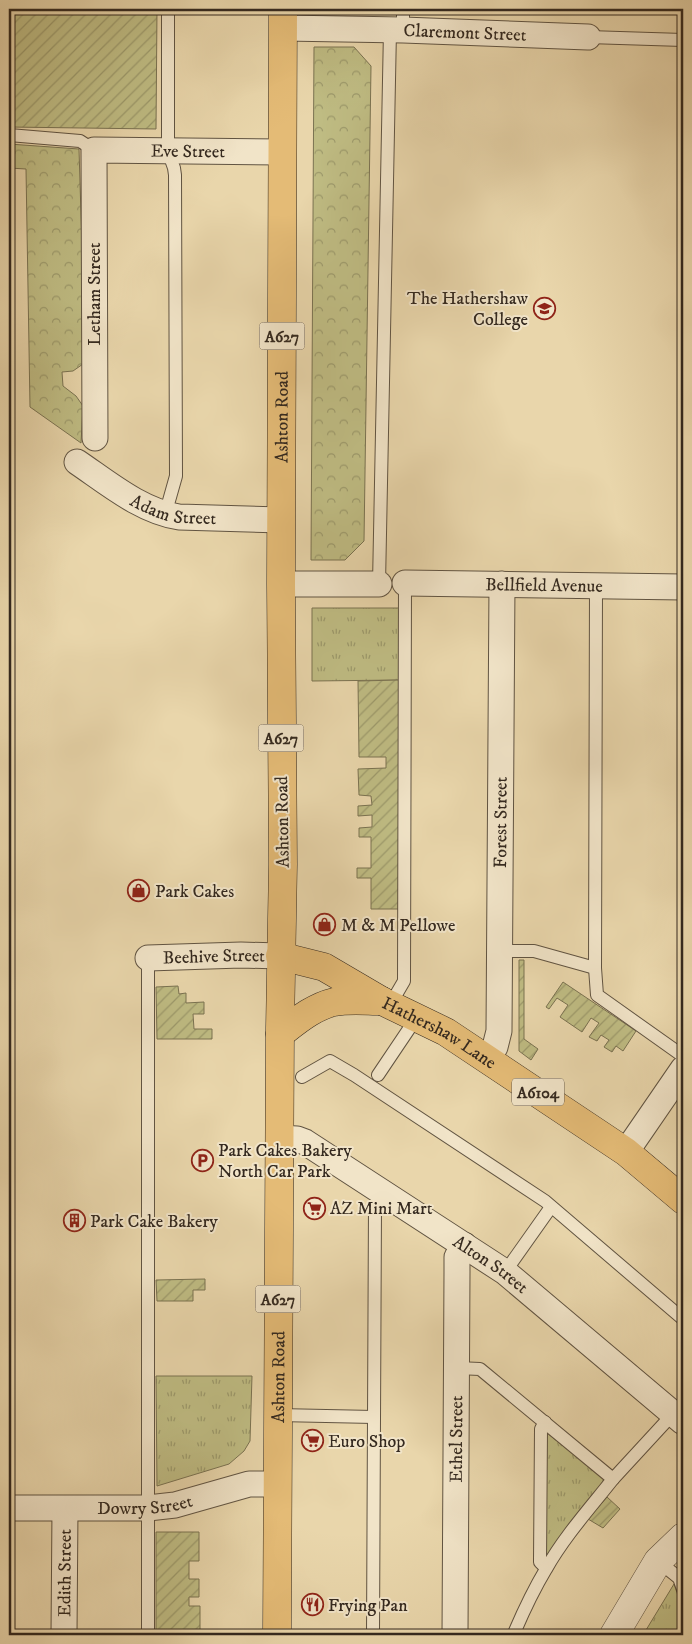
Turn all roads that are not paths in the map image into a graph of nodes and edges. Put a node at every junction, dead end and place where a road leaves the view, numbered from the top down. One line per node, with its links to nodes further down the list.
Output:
1 (168, 9): 8 (lane)
2 (283, 18): 3 (street, Claremont Street); 9 (main road, Ashton Road / A627)
3 (399, 23): 4 (street, Claremont Street); 15 (lane)
4 (588, 38): 5 (lane)
5 (683, 40)
6 (9, 135): 7 (lane)
7 (94, 150): 8 (street, Eve Street); 10 (street, Letham Street)
8 (168, 151): 9 (street, Eve Street); 12 (lane)
9 (283, 152): 13 (main road, Ashton Road / A627)
10 (95, 438)
11 (77, 462): 12 (street, Adam Street)
12 (165, 515): 13 (street, Adam Street)
13 (281, 520): 14 (main road, Ashton Road / A627)
14 (281, 584): 15 (street); 21 (main road, Ashton Road / A627)
15 (379, 584)
16 (405, 584): 17 (street, Bellfield Avenue); 24 (lane)
17 (502, 584): 18 (street, Bellfield Avenue); 20 (street, Forest Street)
18 (596, 587): 19 (street, Bellfield Avenue); 23 (lane)
19 (683, 587)
20 (500, 951): 23 (lane); 28 (street, Forest Street)
21 (280, 956): 22 (street, Beehive Street); 24 (main road, Hathershaw Lane / A6104); 26 (main road, Ashton Road / A627)
22 (148, 958): 48 (lane)
23 (595, 968): 27 (lane)
24 (386, 1003): 25 (main road, Hathershaw Lane / A6104); 26 (main road)
25 (417, 1017): 28 (main road, Hathershaw Lane / A6104); 30 (lane)
26 (280, 1034): 32 (main road, Ashton Road / A627)
27 (683, 1056)
28 (488, 1059): 33 (main road, Hathershaw Lane / A6104)
29 (683, 1069): 33 (street)
30 (378, 1075)
31 (302, 1077): 36 (lane)
32 (279, 1138): 34 (street, Alton Street); 42 (main road, Ashton Road / A627)
33 (626, 1152): 35 (main road, Hathershaw Lane / A6104)
34 (382, 1192): 37 (street, Alton Street); 43 (lane)
35 (683, 1200)
36 (551, 1207): 38 (lane); 39 (lane)
37 (464, 1245): 38 (street, Alton Street); 40 (street, Ethel Street)
38 (505, 1272): 41 (street, Alton Street)
39 (683, 1319)
40 (457, 1368): 44 (lane); 58 (street, Ethel Street)
41 (680, 1413): 45 (lane)
42 (278, 1414): 43 (lane); 46 (main road, Ashton Road / A627)
43 (374, 1417): 57 (lane)
44 (546, 1422): 45 (lane); 52 (lane)
45 (613, 1479): 52 (lane)
46 (278, 1484): 48 (street, Dowry Street); 56 (main road, Ashton Road / A627)
47 (9, 1508): 49 (street, Dowry Street)
48 (148, 1508): 49 (street, Dowry Street); 55 (lane)
49 (65, 1509): 54 (street, Edith Street)
50 (683, 1537): 51 (street)
51 (658, 1561): 53 (lane); 60 (street)
52 (546, 1568): 59 (lane)
53 (683, 1589)
54 (64, 1635)
55 (148, 1635)
56 (277, 1635)
57 (373, 1635)
58 (455, 1635)
59 (515, 1635)
60 (614, 1635)

